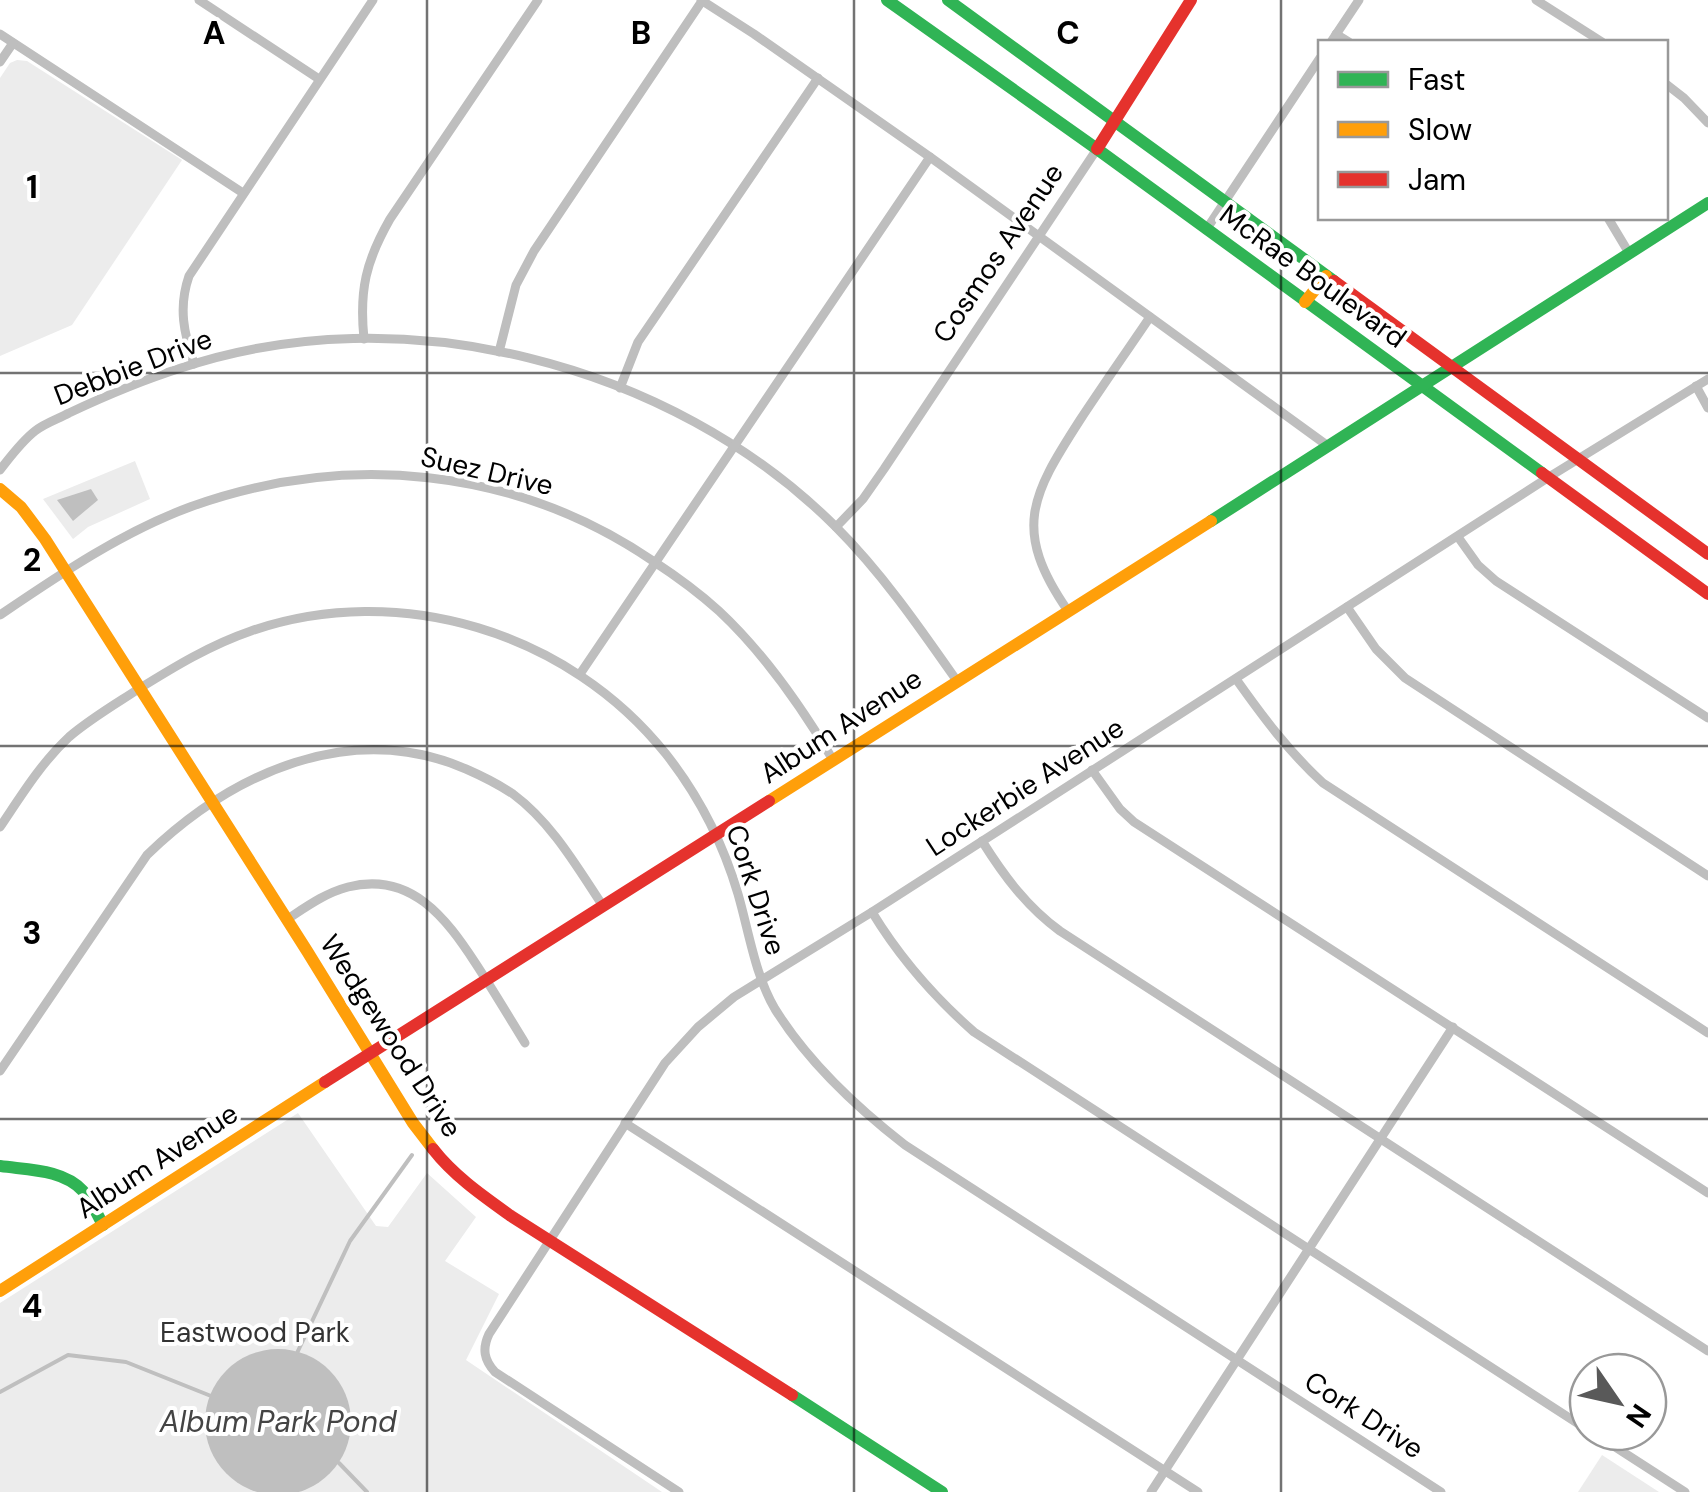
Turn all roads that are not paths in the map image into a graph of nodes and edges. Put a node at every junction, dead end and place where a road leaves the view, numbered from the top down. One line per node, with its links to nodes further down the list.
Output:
1 (199, 0): 17 (street)
2 (373, 0): 17 (street)
3 (538, 0): 33 (street)
4 (701, 0): 16 (street); 34 (street)
5 (887, 0): 21 (street, McRae Boulevard)
6 (948, 0): 19 (street, McRae Boulevard)
7 (1191, 0): 19 (street, Cosmos Avenue)
8 (1359, 0): 11 (street)
9 (1536, 0): 12 (street)
10 (0, 34): 13 (street)
11 (1334, 38)
12 (1599, 40)
13 (14, 43): 15 (street); 23 (street)
14 (1318, 61): 25 (street)
15 (0, 62)
16 (818, 78): 22 (street); 40 (street)
17 (319, 79): 23 (street)
18 (1668, 86): 20 (street)
19 (1113, 122): 21 (street, Cosmos Avenue); 25 (street, McRae Boulevard)
20 (1708, 123)
21 (1097, 149): 27 (street, McRae Boulevard); 28 (street, Cosmos Avenue)
22 (930, 157): 28 (street); 42 (street)
23 (242, 193): 35 (street)
24 (1708, 203): 29 (street, Album Avenue)
25 (1226, 204): 27 (street); 30 (street, McRae Boulevard)
26 (1609, 220): 29 (street)
27 (1206, 230): 31 (street, McRae Boulevard)
28 (1040, 236): 32 (street); 48 (street, Cosmos Avenue)
29 (1630, 253): 36 (street, Album Avenue)
30 (1326, 276): 31 (street); 36 (street, McRae Boulevard)
31 (1305, 302): 39 (street, McRae Boulevard)
32 (1150, 317): 43 (street); 55 (street)
33 (364, 339): 34 (street, Debbie Drive); 35 (street, Debbie Drive)
34 (499, 352): 40 (street, Debbie Drive)
35 (194, 364): 45 (street, Debbie Drive)
36 (1453, 368): 39 (street, Album Avenue); 44 (street, McRae Boulevard)
37 (1708, 379): 38 (street, Lockerbie Avenue)
38 (1696, 386): 41 (street); 44 (street, Lockerbie Avenue)
39 (1422, 387): 43 (street, Album Avenue); 46 (street, McRae Boulevard)
40 (620, 388): 42 (street, Debbie Drive)
41 (1708, 408)
42 (734, 446): 48 (street, Debbie Drive); 51 (street)
43 (1328, 446): 55 (street, Album Avenue)
44 (1578, 460): 46 (street, Lockerbie Avenue); 50 (street, McRae Boulevard)
45 (0, 470)
46 (1549, 477): 49 (street, Lockerbie Avenue); 53 (street, McRae Boulevard)
47 (0, 489): 52 (street, Wedgewood Drive)
48 (836, 527): 59 (street, Debbie Drive)
49 (1458, 538): 54 (street, Lockerbie Avenue); 61 (street)
50 (1708, 554)
51 (656, 563): 52 (street, Suez Drive); 57 (street); 62 (street, Suez Drive)
52 (66, 572): 56 (street, Suez Drive); 60 (street, Wedgewood Drive)
53 (1708, 594)
54 (1346, 607): 58 (street, Lockerbie Avenue); 68 (street)
55 (1068, 611): 59 (street, Album Avenue)
56 (0, 616)
57 (580, 674): 60 (street, Cork Drive); 66 (street, Cork Drive)
58 (1236, 679): 63 (street, Lockerbie Avenue); 75 (street)
59 (957, 682): 62 (street, Album Avenue)
60 (140, 689): 64 (street, Wedgewood Drive); 65 (street, Cork Drive)
61 (1708, 718)
62 (834, 760): 66 (street, Album Avenue)
63 (1092, 770): 67 (street, Lockerbie Avenue); 74 (street)
64 (212, 804): 69 (street); 71 (street, Wedgewood Drive); 78 (street)
65 (0, 827)
66 (718, 834): 69 (street, Album Avenue); 72 (street, Cork Drive)
67 (982, 841): 70 (street, Lockerbie Avenue); 80 (street)
68 (1708, 876)
69 (604, 906): 73 (street, Album Avenue)
70 (872, 912): 72 (street, Lockerbie Avenue); 85 (street)
71 (286, 920): 73 (street); 77 (street, Wedgewood Drive)
72 (762, 979): 79 (street, Lockerbie Avenue); 88 (street, Cork Drive)
73 (486, 980): 76 (street); 77 (street, Album Avenue)
74 (1453, 1027): 80 (street); 82 (street)
75 (1708, 1033)
76 (525, 1043)
77 (371, 1052): 83 (street, Album Avenue); 84 (street, Wedgewood Drive)
78 (0, 1071)
79 (626, 1123): 84 (street, Lockerbie Avenue); 91 (street)
80 (1380, 1139): 85 (street); 87 (street)
81 (0, 1166): 83 (street)
82 (1708, 1193)
83 (104, 1226): 86 (street, Album Avenue)
84 (550, 1239): 92 (street, Lockerbie Avenue); 93 (street, Wedgewood Drive)
85 (1309, 1249): 88 (street); 89 (street)
86 (0, 1291)
87 (1708, 1351)
88 (1237, 1360): 91 (street); 96 (street, Cork Drive)
89 (1568, 1417)
90 (1623, 1452): 97 (street)
91 (1165, 1471): 94 (street); 95 (street)
92 (680, 1492)
93 (942, 1492)
94 (1152, 1492)
95 (1198, 1492)
96 (1441, 1492)
97 (1685, 1492)

